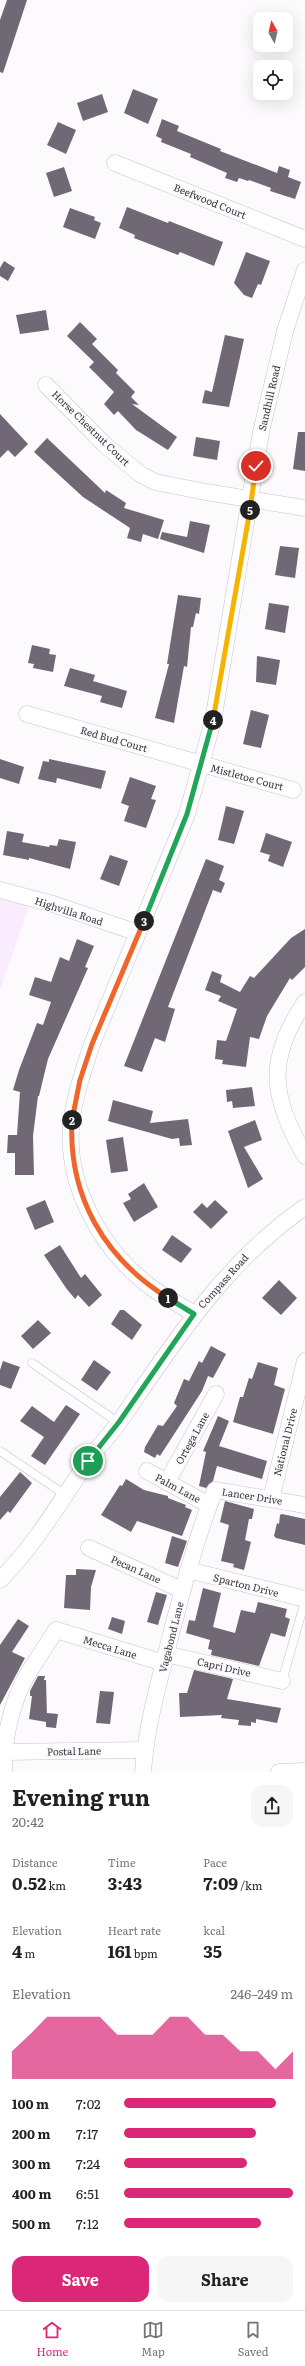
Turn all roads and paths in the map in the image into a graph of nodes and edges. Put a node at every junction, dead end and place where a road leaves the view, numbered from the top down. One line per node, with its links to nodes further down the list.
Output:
1 (114, 163): 2 (street, Beefwood Court)
2 (305, 239)
3 (305, 270): 5 (street, Sandhill Road)
4 (46, 385): 5 (street, Horse Chestnut Court)
5 (252, 500): 6 (street, Horse Chestnut Court); 8 (street, Sandhill Road)
6 (305, 508)
7 (27, 714): 8 (street, Red Bud Court)
8 (201, 765): 9 (street, Mistletoe Court); 11 (street, Sandhill Road)
9 (293, 790)
10 (0, 890): 11 (street, Highvilla Road)
11 (138, 933): 15 (street, Sandhill Road)
12 (305, 1002): 13 (street)
13 (305, 1156)
14 (305, 1208): 15 (street, Compass Road)
15 (194, 1314): 19 (street, Compass Road)
16 (305, 1361): 24 (street, National Drive)
17 (32, 1363): 19 (lane)
18 (216, 1394): 22 (street, Ortega Lane)
19 (119, 1422): 23 (street, Compass Road)
20 (0, 1451): 23 (lane)
21 (147, 1471): 22 (street, Palm Lane)
22 (167, 1482): 25 (street, Palm Lane)
23 (67, 1496): 29 (street, Compass Road)
24 (271, 1499): 25 (street, Lancer Drive); 26 (street, Lancer Drive)
25 (209, 1505): 28 (street, Vagabond Lane)
26 (305, 1505)
27 (90, 1548): 30 (street, Pecan Lane)
28 (188, 1570): 30 (street, Vagabond Lane); 31 (street, Sparton Drive)
29 (0, 1580)
30 (182, 1590): 32 (street, Vagabond Lane)
31 (305, 1600): 33 (lane)
32 (165, 1658): 33 (street, Capri Drive); 34 (street, Vagabond Lane); 35 (street, Mecca Lane)
33 (282, 1681)
34 (144, 1750): 35 (street, Postal Lane); 38 (street, Vagabond Lane)
35 (4, 1752): 37 (street)
36 (305, 1771): 39 (street)
37 (4, 1772)
38 (143, 1772)
39 (279, 1772)

